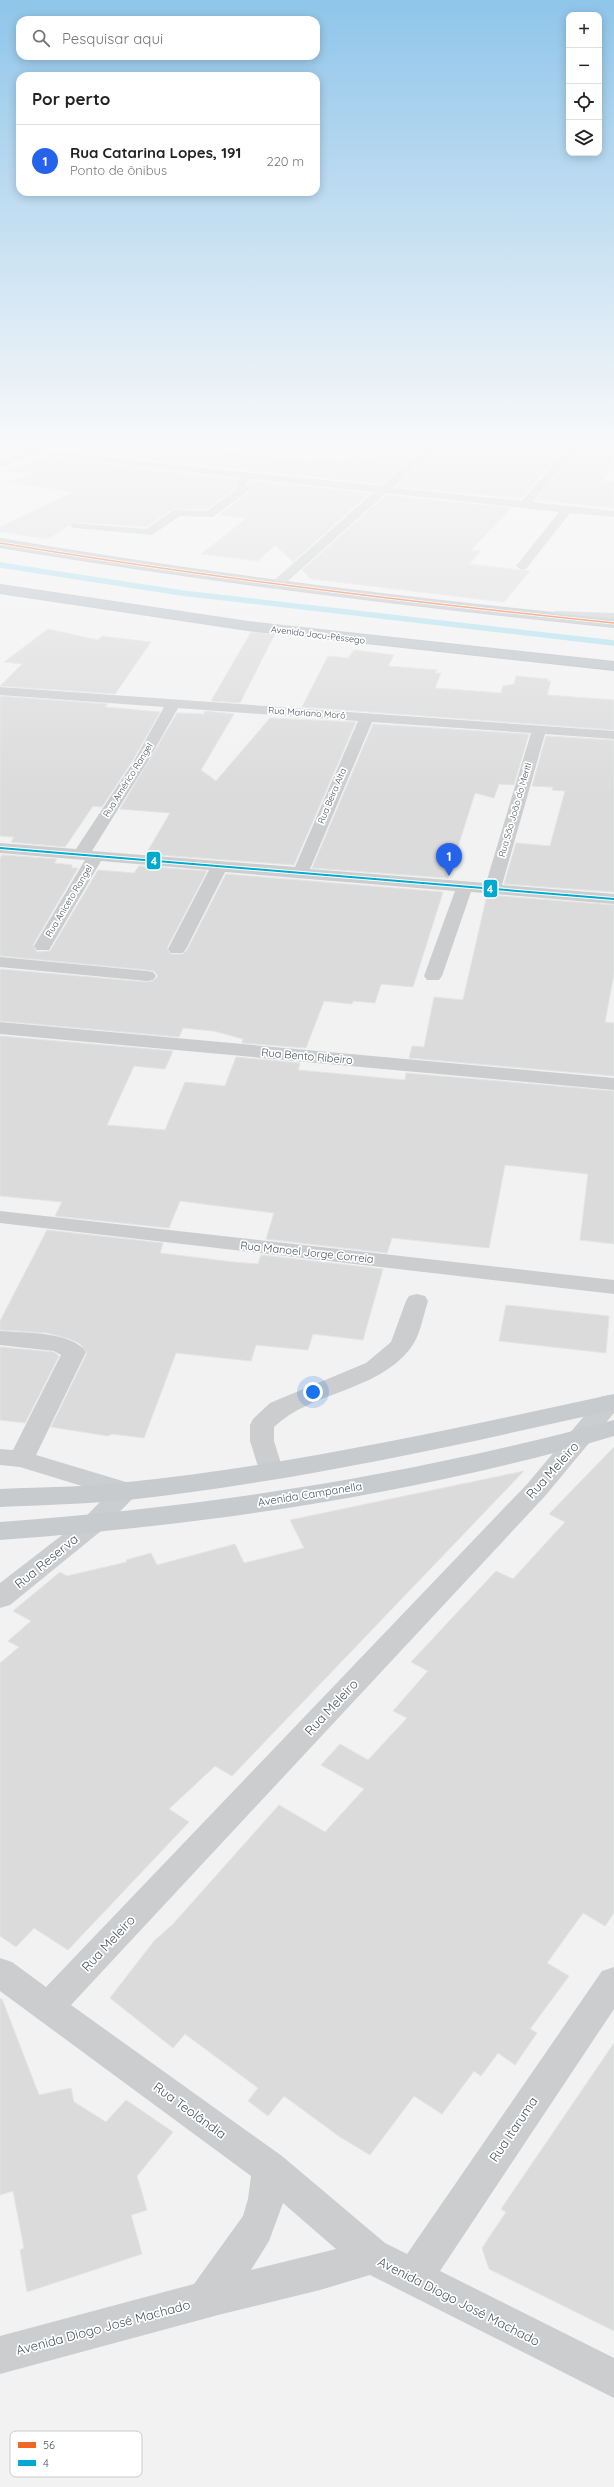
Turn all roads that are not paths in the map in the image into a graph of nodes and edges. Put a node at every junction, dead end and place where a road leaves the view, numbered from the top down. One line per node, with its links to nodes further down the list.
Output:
1 (135, 564): 3 (highway)
2 (299, 564): 3 (street)
3 (275, 586): 5 (highway)
4 (0, 589): 8 (highway, Avenida Jacu-Pêssego)
5 (503, 612): 6 (street); 7 (highway)
6 (614, 617)
7 (614, 623)
8 (614, 666)
9 (0, 692): 10 (street, Rua Mariano Morô)
10 (173, 704): 11 (street, Rua Mariano Morô); 15 (street, Rua Américo Rangel)
11 (366, 718): 12 (street, Rua Mariano Morô); 17 (street, Rua Beira Alta)
12 (538, 730): 13 (street, Rua Mariano Morô); 19 (street, Rua São João do Meriti)
13 (614, 735)
14 (0, 848): 15 (street)
15 (88, 856): 16 (street); 21 (street, Rua Aniceto Rangel)
16 (219, 867): 17 (street); 22 (street)
17 (300, 874): 18 (street)
18 (464, 888): 19 (street); 25 (street)
19 (492, 890): 20 (street)
20 (614, 900)
21 (43, 946)
22 (176, 949)
23 (0, 962): 24 (street)
24 (147, 976)
25 (433, 976)
26 (0, 1028): 27 (street, Rua Bento Ribeiro)
27 (614, 1084)
28 (0, 1217): 29 (street, Rua Manoel Jorge Correia)
29 (614, 1287)
30 (417, 1301): 36 (street)
31 (0, 1338): 35 (street)
32 (612, 1402): 34 (street, Rua Meleiro); 36 (main road)
33 (614, 1428): 34 (main road, Avenida Campanella)
34 (580, 1438): 39 (main road, Avenida Campanella); 44 (street, Rua Meleiro)
35 (10, 1458): 37 (street)
36 (270, 1470): 37 (main road)
37 (127, 1491): 38 (main road); 39 (street, Rua Reserva)
38 (0, 1498)
39 (92, 1525): 40 (main road, Avenida Campanella); 41 (street, Rua Reserva)
40 (0, 1531)
41 (0, 1598)
42 (0, 1972): 44 (street, Rua Teolândia)
43 (614, 1981): 47 (street, Rua Itaruma)
44 (48, 2007): 45 (street, Rua Teolândia)
45 (269, 2168): 46 (street, Rua Teolândia); 48 (street, Avenida Diogo José Machado)
46 (372, 2256): 47 (street, Avenida Diogo José Machado); 48 (street, Avenida Diogo José Machado)
47 (413, 2278): 50 (street, Avenida Diogo José Machado)
48 (206, 2299): 49 (street, Avenida Diogo José Machado)
49 (0, 2355)
50 (614, 2379)

